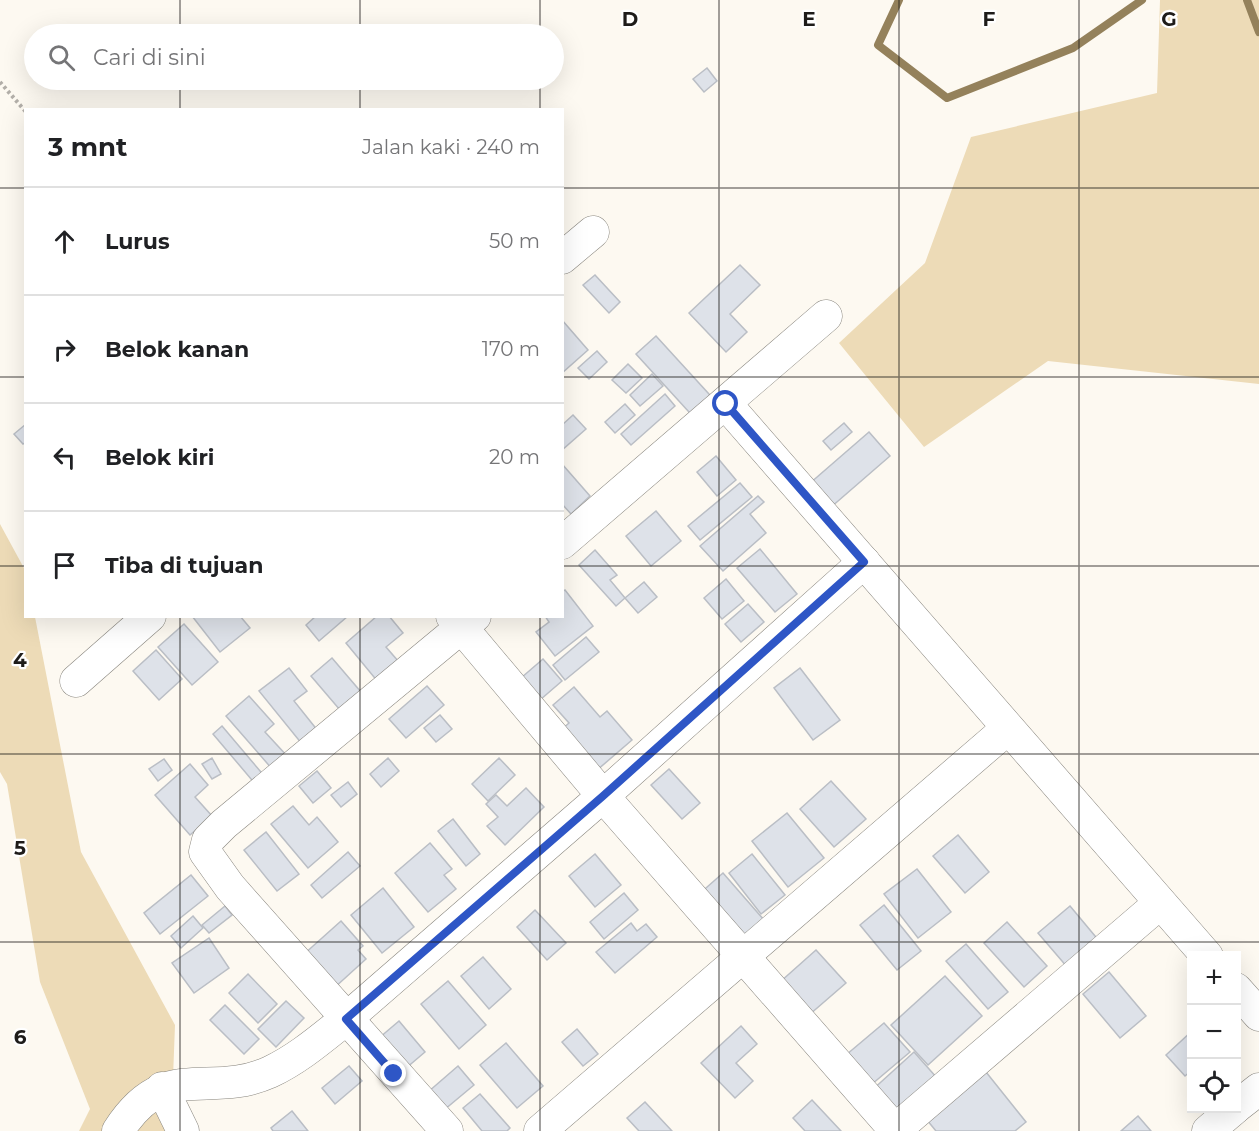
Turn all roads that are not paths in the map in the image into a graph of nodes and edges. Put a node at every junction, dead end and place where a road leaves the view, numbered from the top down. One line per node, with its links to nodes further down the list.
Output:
1 (593, 232): 2 (street)
2 (564, 256)
3 (826, 316): 4 (street)
4 (726, 404): 5 (street); 6 (street)
5 (564, 541)
6 (864, 562): 10 (street); 11 (street)
7 (148, 618): 9 (street)
8 (463, 620): 11 (street); 17 (street)
9 (76, 681)
10 (1007, 729): 12 (street); 14 (street)
11 (603, 796): 14 (street); 17 (street)
12 (1160, 903): 13 (street); 26 (street)
13 (1203, 951)
14 (743, 956): 25 (street); 26 (street)
15 (1241, 994): 16 (street)
16 (1259, 1015)
17 (346, 1019): 18 (street); 24 (street)
18 (162, 1088): 22 (street); 23 (street)
19 (1259, 1089): 20 (street)
20 (1241, 1104)
21 (1230, 1113): 27 (street)
22 (118, 1131)
23 (183, 1131)
24 (447, 1131)
25 (540, 1131)
26 (895, 1131)
27 (1208, 1131)

